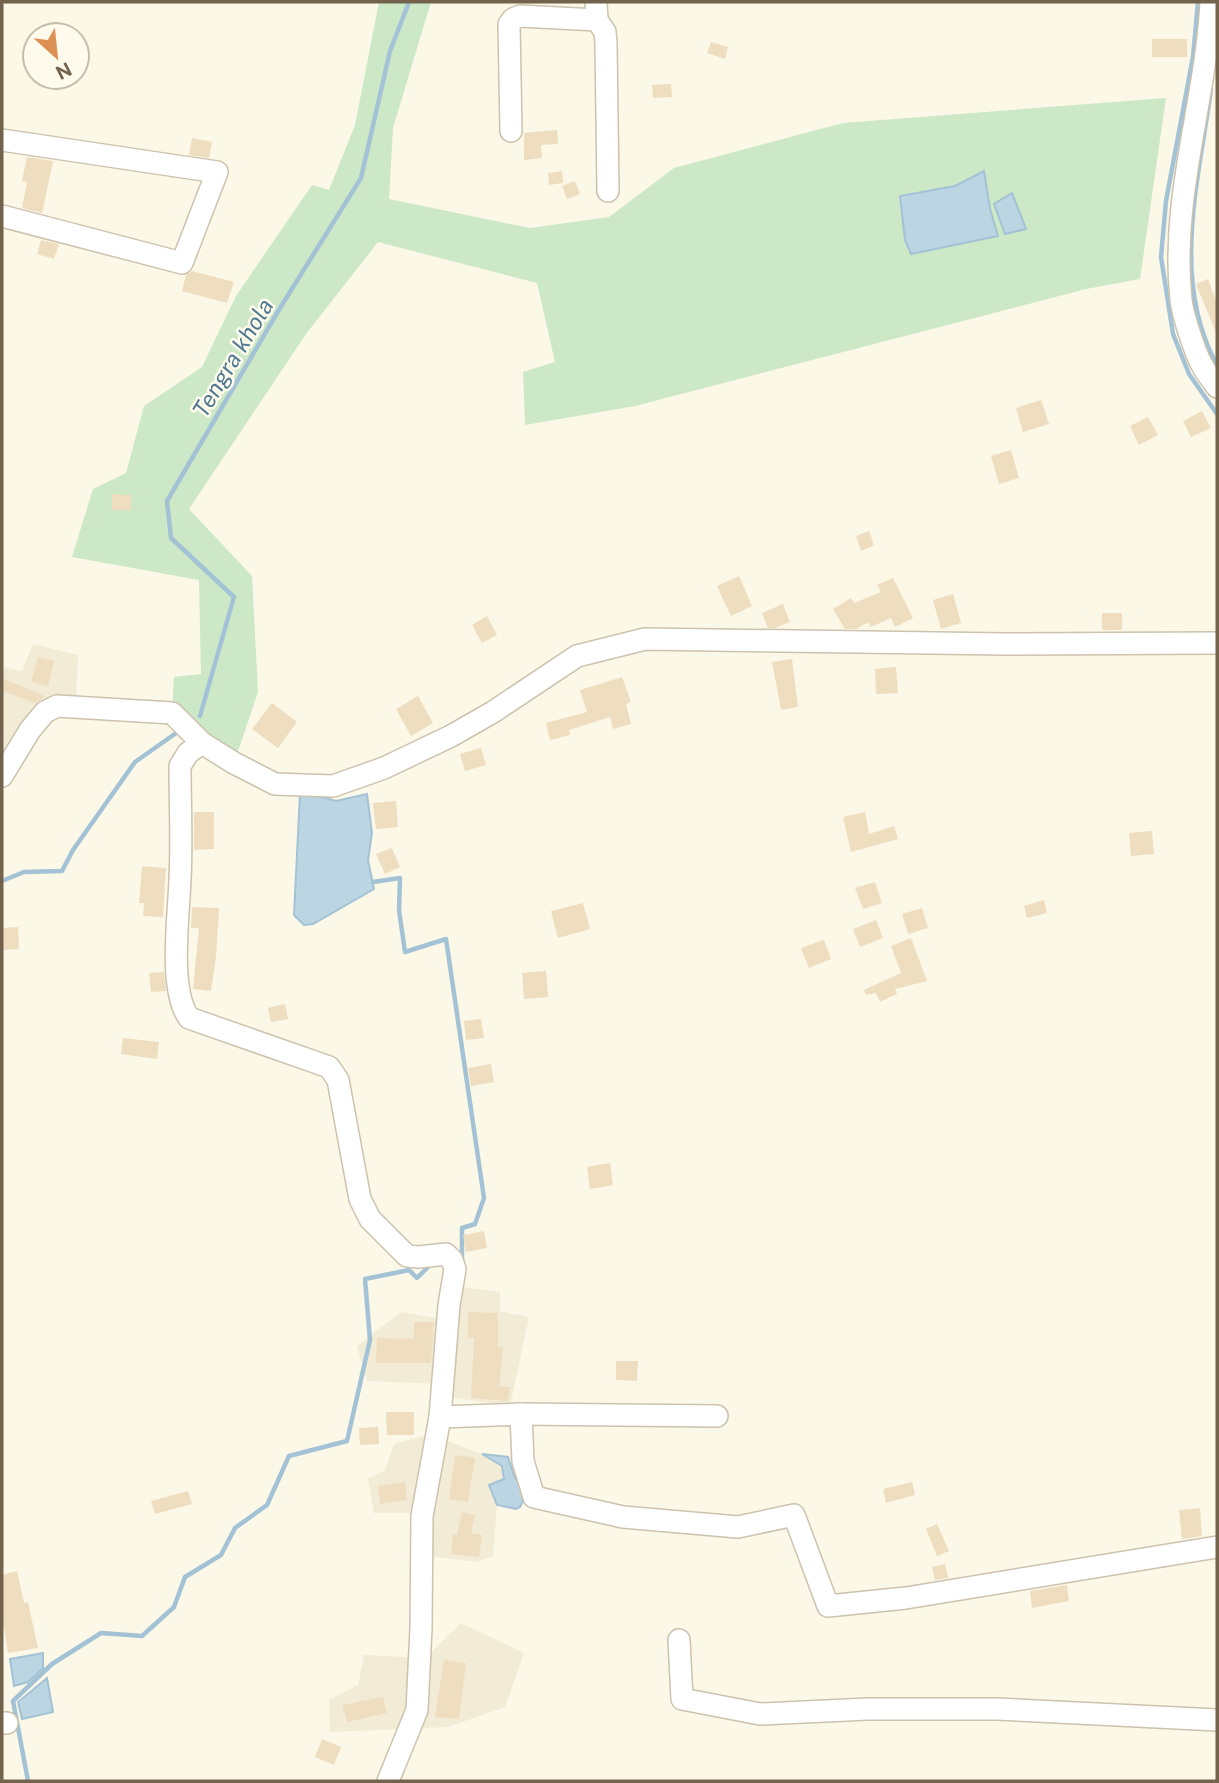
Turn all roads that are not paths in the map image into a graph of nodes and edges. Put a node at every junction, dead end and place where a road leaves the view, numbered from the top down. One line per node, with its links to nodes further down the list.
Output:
1 (1211, 2): 7 (street)
2 (596, 11): 3 (street); 5 (street)
3 (511, 131)
4 (2, 140): 6 (street)
5 (608, 191)
6 (2, 216)
7 (1217, 387)
8 (1217, 643): 9 (street)
9 (202, 743): 10 (street); 13 (street)
10 (2, 776)
11 (521, 1414): 12 (street); 13 (street); 14 (street)
12 (717, 1416)
13 (440, 1417): 17 (street)
14 (1217, 1547)
15 (679, 1640): 16 (street)
16 (1217, 1720)
17 (388, 1781)

